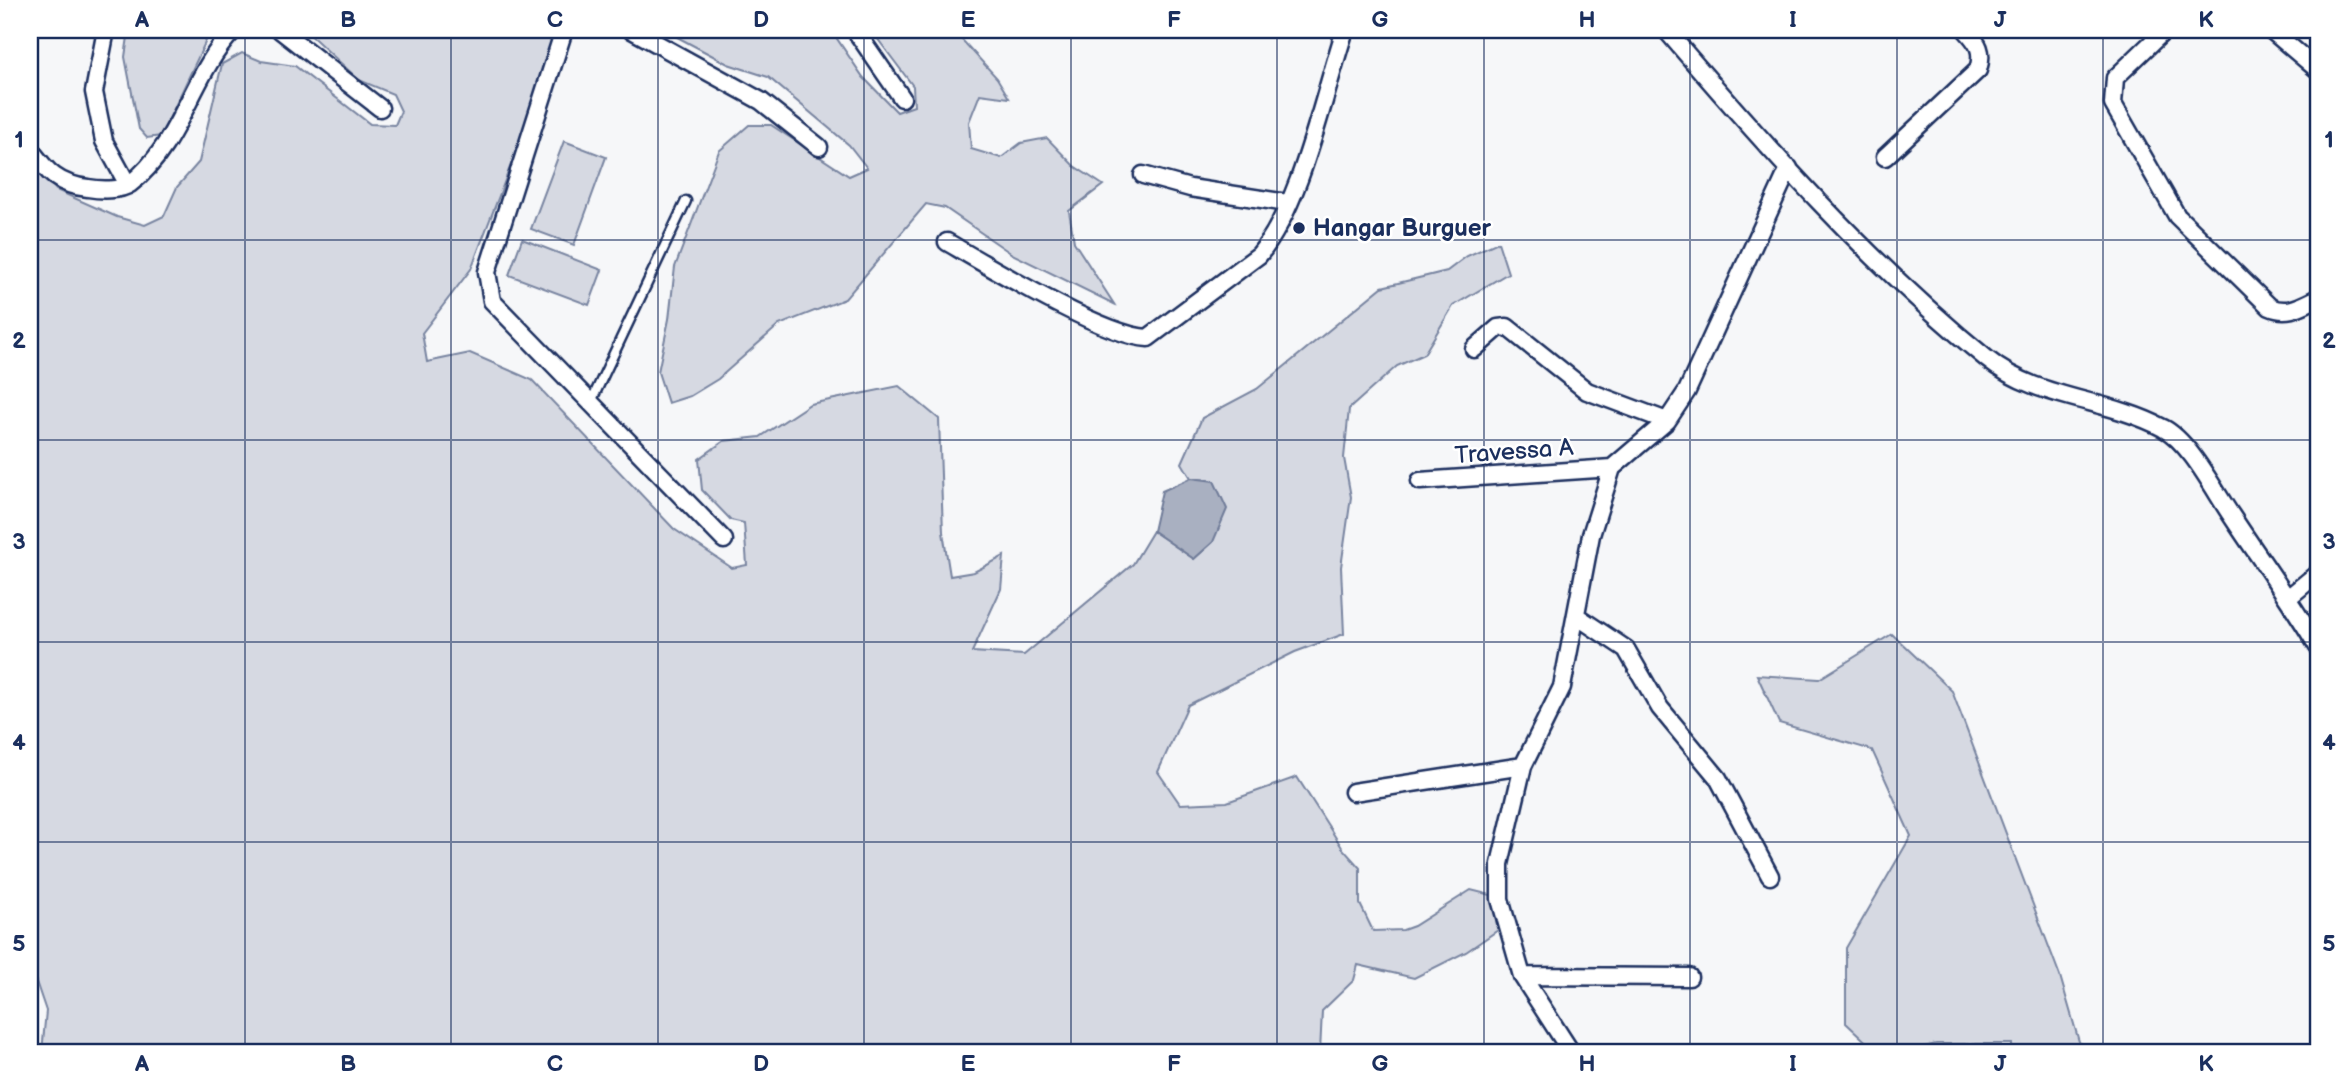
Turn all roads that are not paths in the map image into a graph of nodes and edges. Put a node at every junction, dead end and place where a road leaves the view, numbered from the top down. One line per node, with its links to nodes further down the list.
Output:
1 (106, 30): 20 (street)
2 (234, 30): 20 (street)
3 (280, 30): 14 (street)
4 (564, 30): 26 (street)
5 (632, 30): 15 (street)
6 (855, 30): 13 (street)
7 (1345, 30): 22 (street)
8 (1666, 30): 18 (street)
9 (1966, 30): 17 (street)
10 (2165, 30): 24 (street)
11 (2271, 30): 12 (street)
12 (2318, 70)
13 (902, 98)
14 (380, 108)
15 (820, 146)
16 (30, 149): 20 (street)
17 (1885, 158)
18 (1789, 168): 27 (street); 32 (street)
19 (1143, 176): 22 (street)
20 (128, 185)
21 (686, 201): 26 (lane)
22 (1287, 203): 23 (street)
23 (947, 242)
24 (2318, 298)
25 (1474, 349): 27 (street)
26 (590, 404): 30 (street)
27 (1667, 421): 28 (street)
28 (1612, 468): 29 (street, Travessa A); 33 (street)
29 (1420, 481)
30 (724, 540)
31 (2318, 573): 32 (street)
32 (2289, 597): 34 (street)
33 (1578, 617): 35 (street); 37 (street)
34 (2318, 647)
35 (1523, 766): 36 (street); 38 (street)
36 (1353, 792)
37 (1770, 876)
38 (1522, 976): 39 (street); 40 (street)
39 (1689, 977)
40 (1571, 1052)

